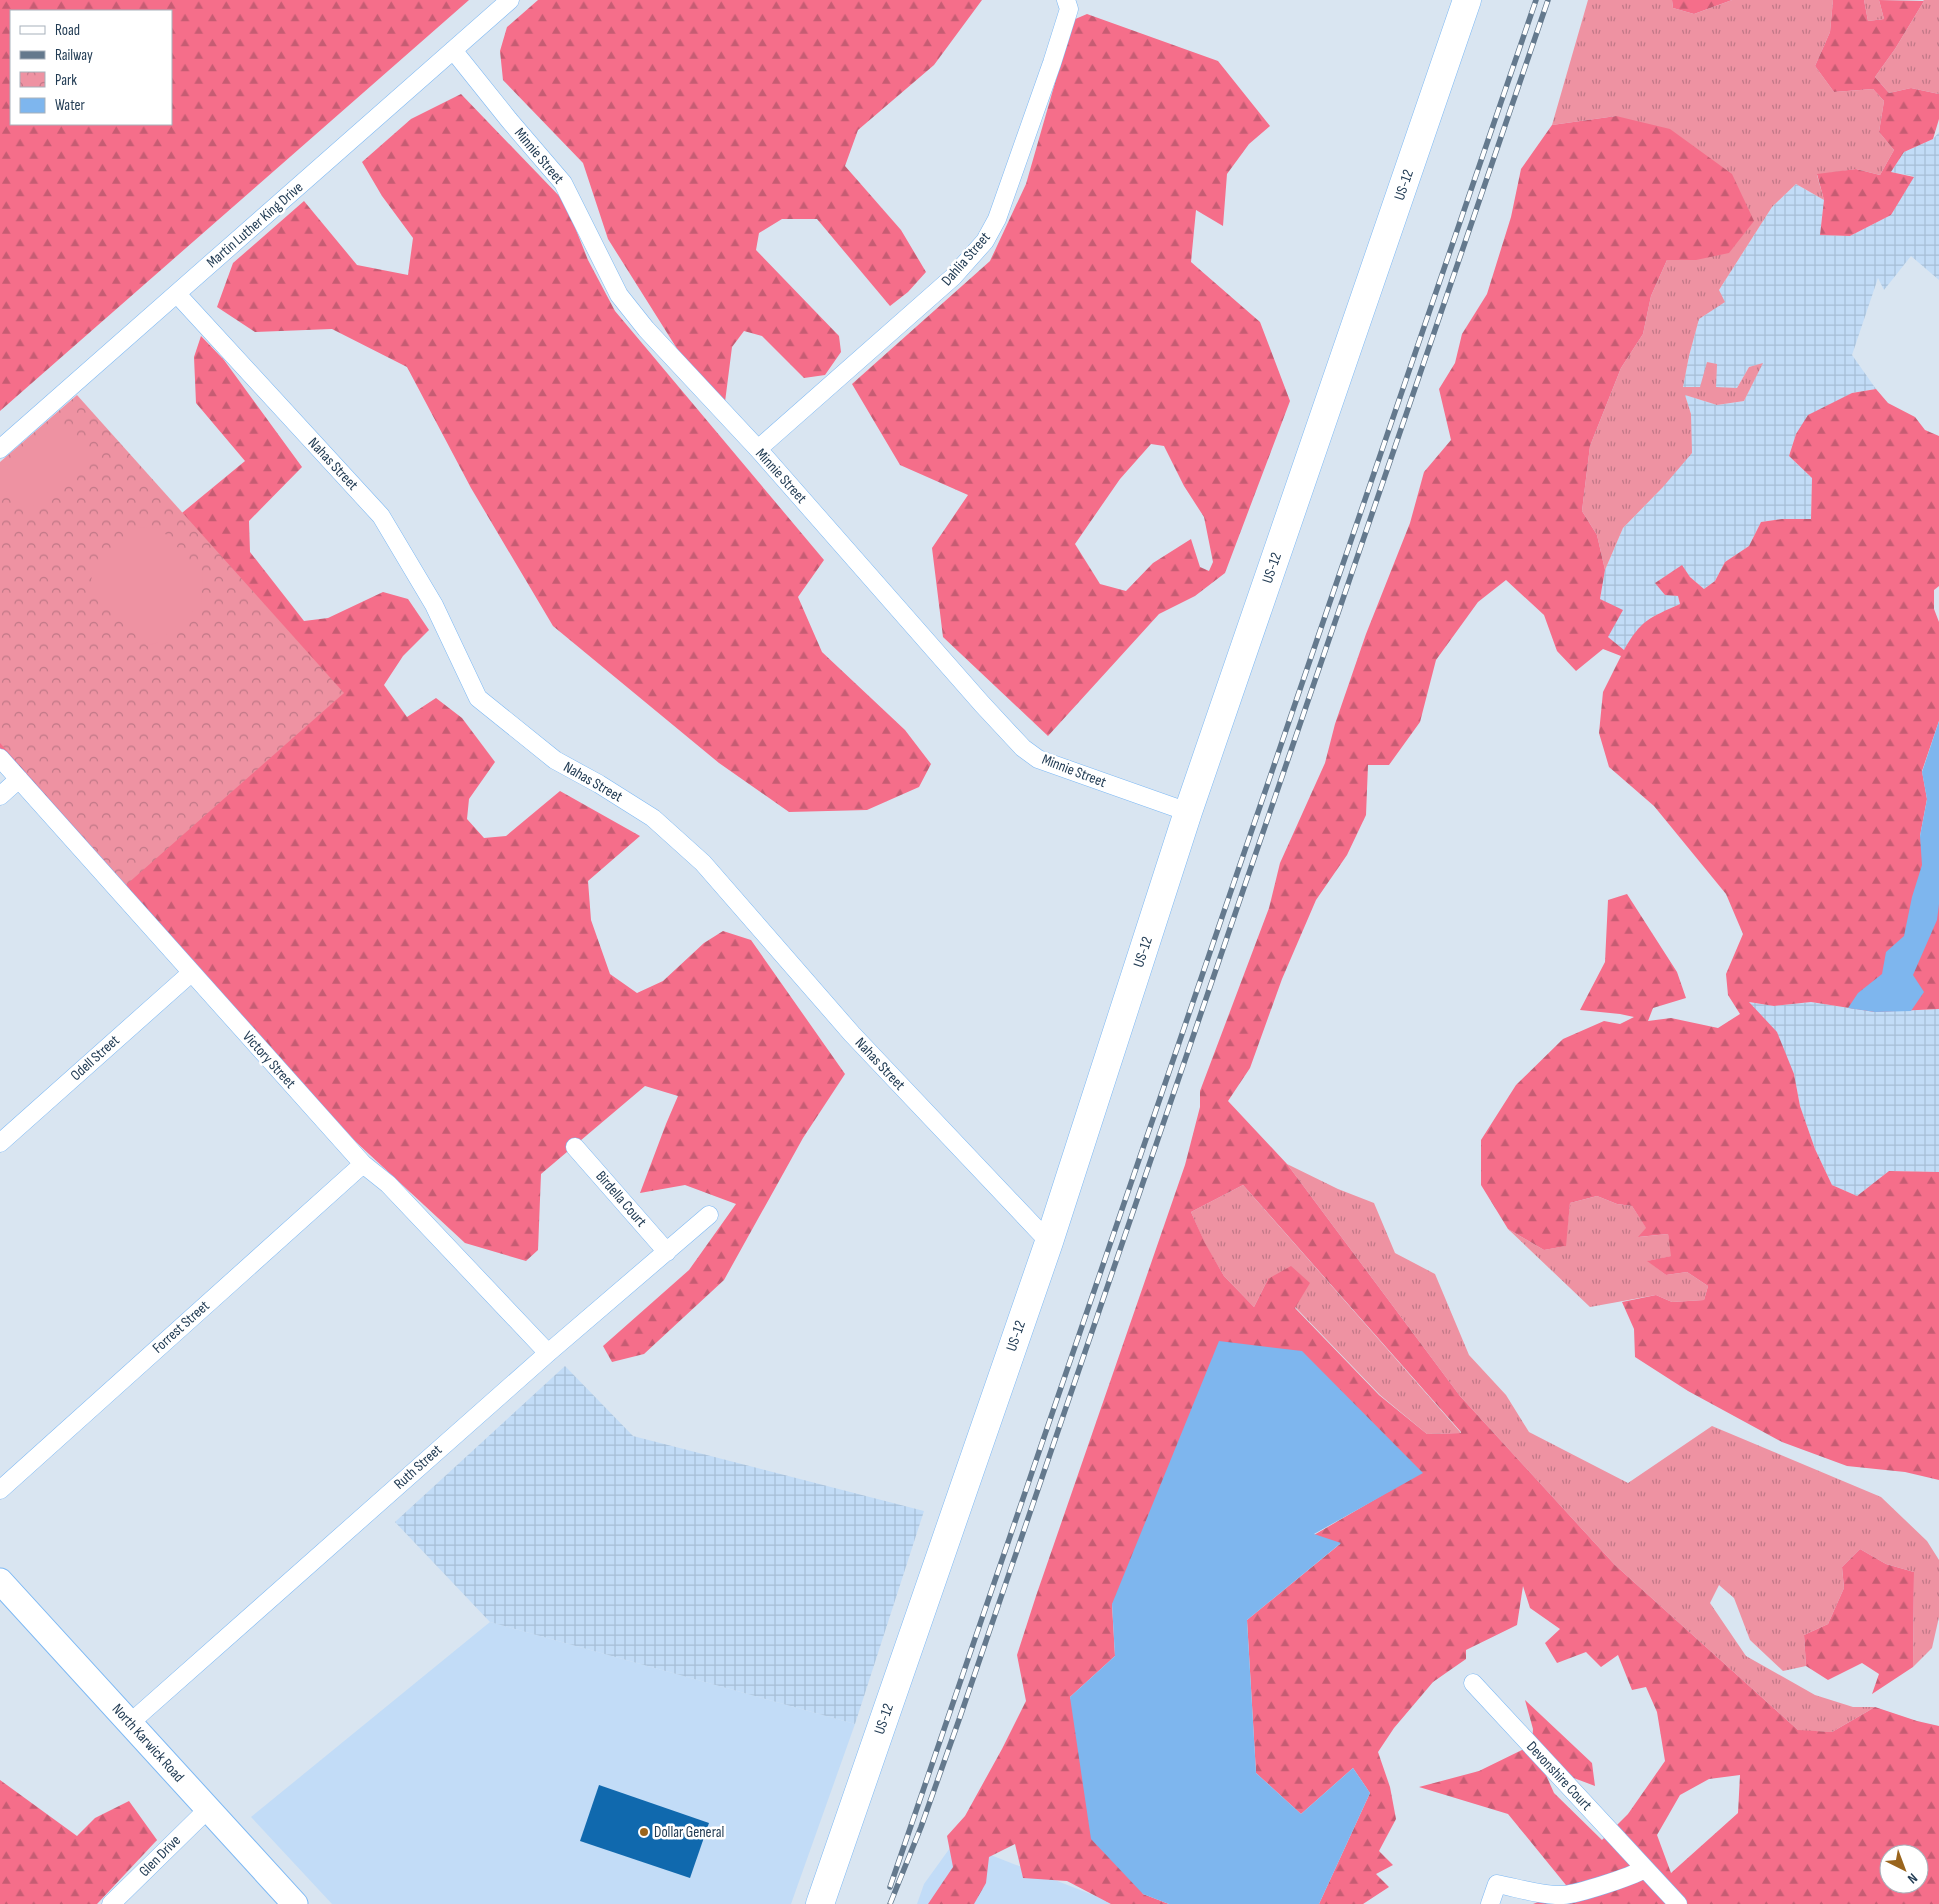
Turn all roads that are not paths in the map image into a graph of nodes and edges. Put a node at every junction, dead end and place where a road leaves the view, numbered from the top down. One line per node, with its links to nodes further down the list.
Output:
1 (510, 0): 4 (street, Martin Luther King Drive)
2 (1066, 0): 7 (street, Dahlia Street)
3 (1468, 0): 11 (main road, US-12)
4 (453, 50): 5 (street, Martin Luther King Drive); 7 (street, Minnie Street)
5 (177, 294): 6 (street, Martin Luther King Drive); 17 (street, Nahas Street)
6 (0, 449)
7 (758, 449): 11 (street, Minnie Street)
8 (0, 758): 9 (street, Victory Street)
9 (19, 779): 10 (street); 12 (street, Victory Street)
10 (0, 796)
11 (1188, 812): 17 (main road, US-12)
12 (191, 973): 13 (street, Odell Street); 15 (street, Victory Street)
13 (0, 1143)
14 (575, 1147): 18 (street, Birdella Court)
15 (363, 1164): 19 (street, Victory Street); 20 (street, Forrest Street)
16 (709, 1215): 18 (street, Ruth Street)
17 (1049, 1242): 28 (main road, US-12)
18 (667, 1252): 19 (street, Ruth Street)
19 (548, 1352): 23 (street, Ruth Street)
20 (0, 1490)
21 (0, 1581): 23 (street, North Karwick Road)
22 (1473, 1683): 25 (street, Devonshire Court)
23 (130, 1723): 24 (street, North Karwick Road)
24 (208, 1809): 26 (street, Glen Drive); 27 (street, North Karwick Road)
25 (1644, 1868): 29 (street); 30 (street, Devonshire Court)
26 (111, 1904)
27 (295, 1904)
28 (820, 1904)
29 (1490, 1904)
30 (1678, 1904)

